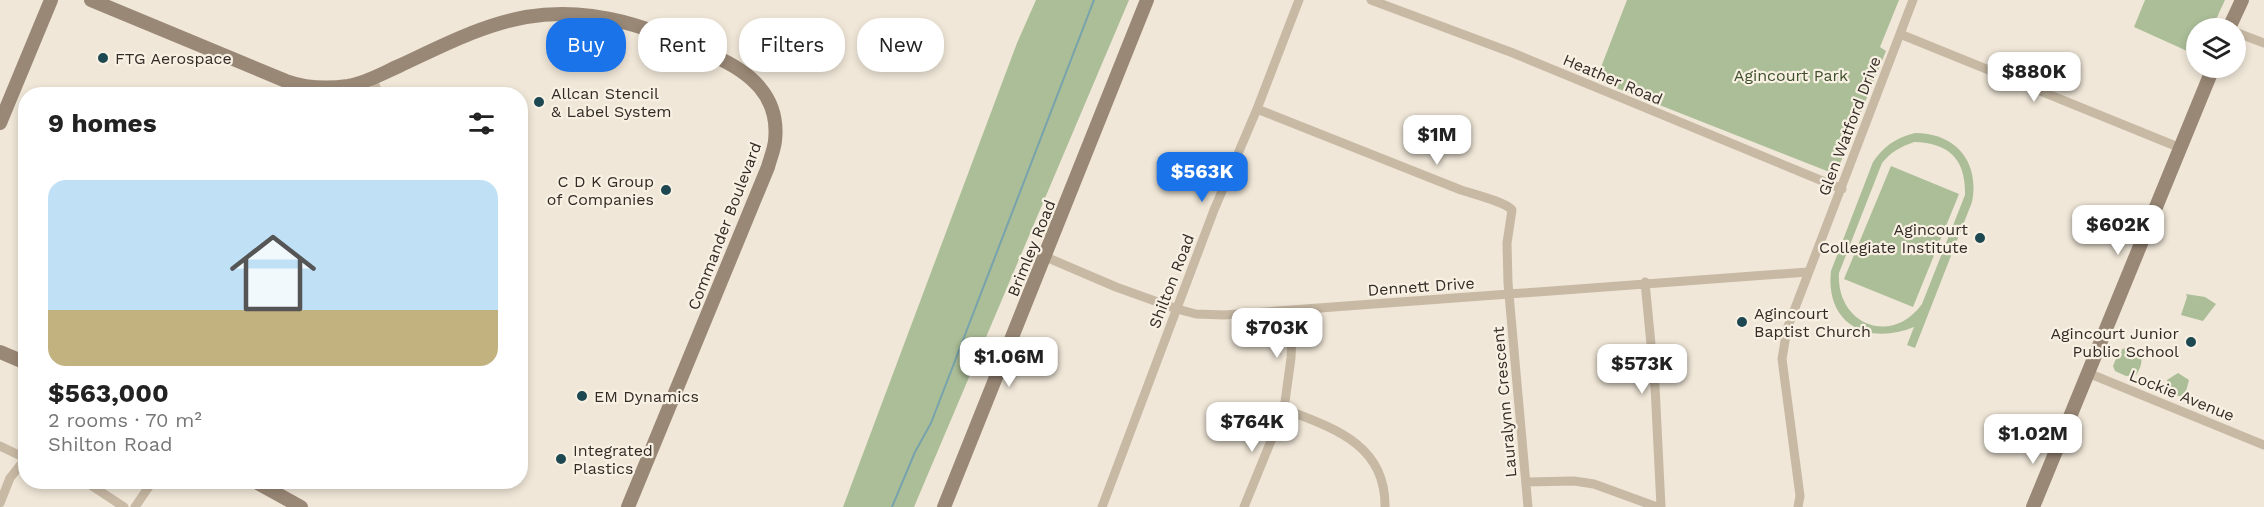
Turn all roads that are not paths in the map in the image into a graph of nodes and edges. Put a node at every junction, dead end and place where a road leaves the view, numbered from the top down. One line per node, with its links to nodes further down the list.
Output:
1 (51, 0): 18 (street)
2 (91, 0): 14 (street, Commander Boulevard)
3 (1147, 0): 21 (street, Brimley Road)
4 (1299, 0): 17 (street, Shilton Road)
5 (1371, 0): 20 (street, Heather Road)
6 (1913, 0): 9 (street, Glen Watford Drive)
7 (2242, 0): 8 (street)
8 (2234, 18)
9 (1900, 34): 19 (street); 20 (street, Glen Watford Drive)
10 (2246, 37): 11 (street)
11 (2264, 44)
12 (372, 78): 15 (street, Commander Boulevard); 16 (street); 45 (street, Commander Boulevard)
13 (2208, 78): 19 (street)
14 (313, 87)
15 (341, 87)
16 (376, 87)
17 (1257, 109): 24 (street, Lauralynn Crescent); 25 (street, Shilton Road)
18 (0, 123)
19 (2178, 147): 29 (street)
20 (1842, 189): 22 (street, Glen Watford Drive)
21 (1046, 257): 25 (street, Dennett Drive); 46 (street, Brimley Road)
22 (1808, 272): 23 (street, Dennett Drive); 52 (street, Glen Watford Drive)
23 (1645, 282): 24 (street, Dennett Drive); 51 (street)
24 (1509, 294): 26 (street, Dennett Drive); 37 (street, Lauralynn Crescent)
25 (1177, 309): 26 (street, Dennett Drive); 47 (street, Shilton Road)
26 (1293, 311): 30 (street)
27 (0, 352): 28 (street)
28 (18, 360)
29 (2088, 373): 31 (street, Lockie Avenue); 53 (street)
30 (1284, 409): 48 (street); 49 (street)
31 (2264, 445)
32 (0, 446): 33 (street)
33 (18, 455)
34 (18, 467): 36 (street)
35 (0, 474): 36 (street)
36 (10, 478): 41 (street)
37 (1526, 482): 50 (street, Lauralynn Crescent); 51 (street)
38 (97, 489): 42 (street)
39 (147, 489): 43 (street)
40 (269, 489): 44 (street)
41 (0, 503)
42 (124, 507)
43 (135, 507)
44 (301, 507)
45 (628, 507)
46 (944, 507)
47 (1102, 507)
48 (1244, 507)
49 (1385, 507)
50 (1528, 507)
51 (1659, 507)
52 (1798, 507)
53 (2033, 507)

